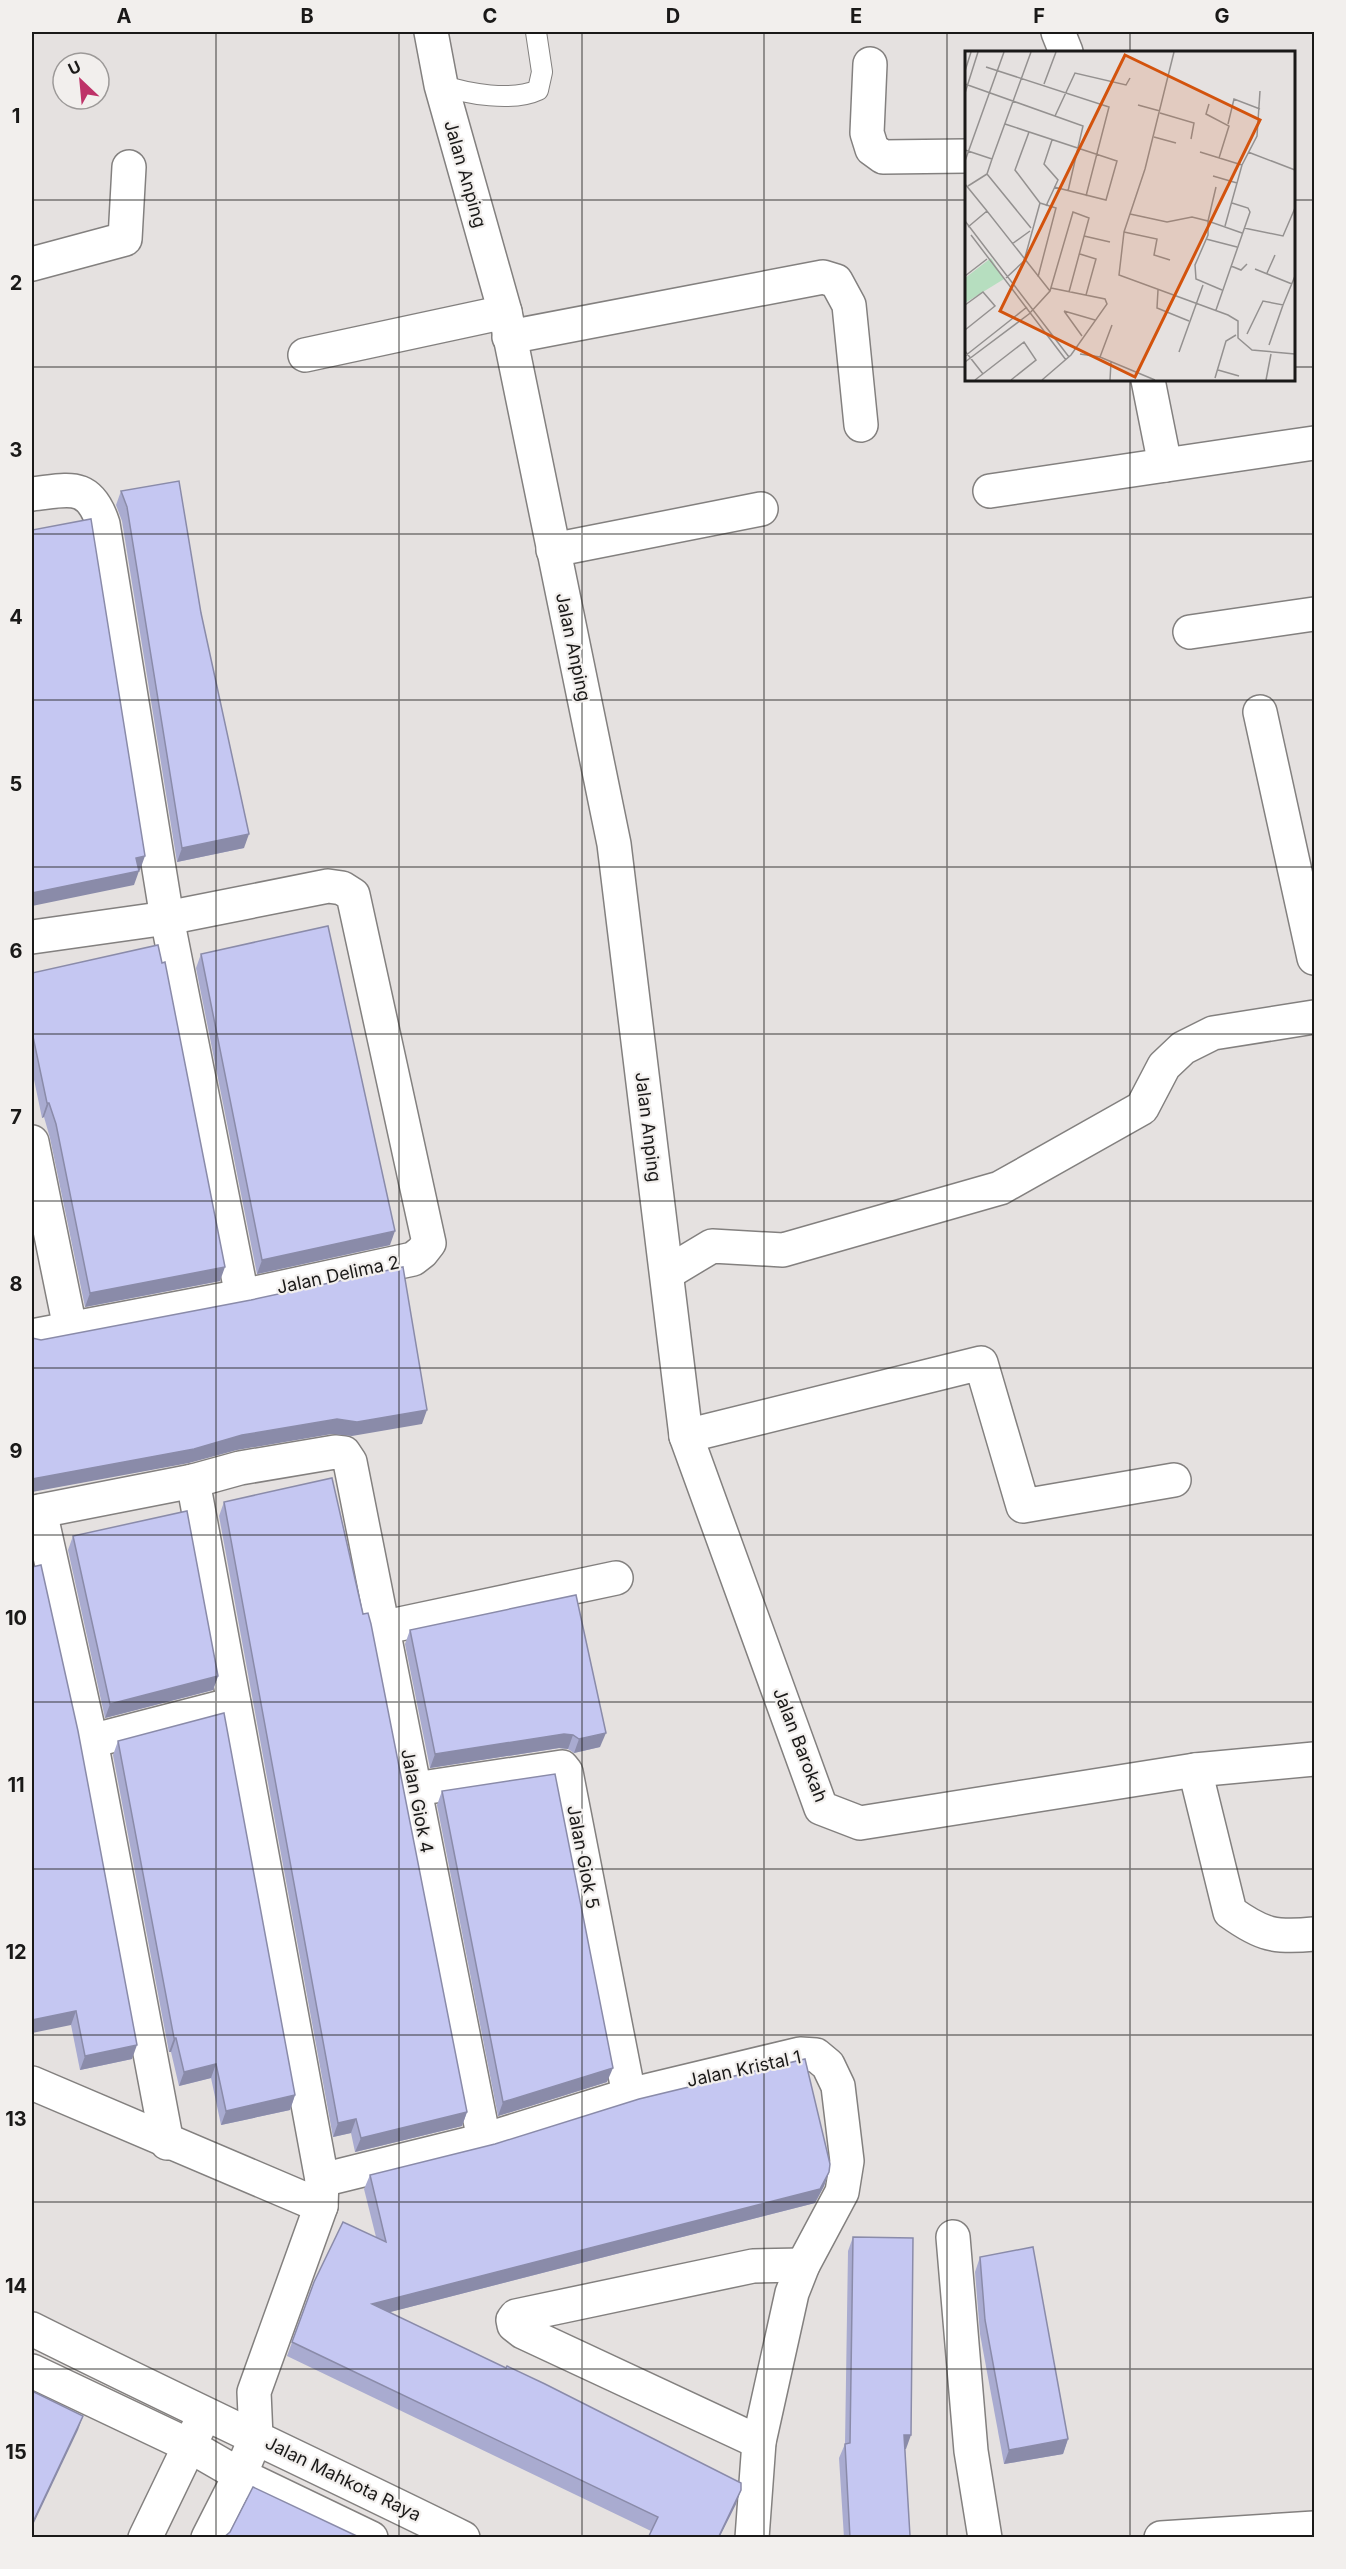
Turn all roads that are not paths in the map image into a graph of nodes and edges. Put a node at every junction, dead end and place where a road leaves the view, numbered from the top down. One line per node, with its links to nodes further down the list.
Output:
1 (431, 32): 6 (street, Jalan Anping)
2 (536, 32): 6 (lane)
3 (1058, 32): 4 (street)
4 (1066, 51)
5 (870, 64): 7 (street)
6 (441, 85): 10 (street, Jalan Anping)
7 (965, 156)
8 (129, 167): 9 (street)
9 (32, 264)
10 (507, 325): 11 (street); 13 (street); 19 (street, Jalan Anping)
11 (305, 356)
12 (1148, 381): 15 (street)
13 (861, 425)
14 (1314, 443): 15 (street)
15 (1165, 465): 16 (street)
16 (990, 491)
17 (32, 494): 23 (street)
18 (761, 509): 19 (street)
19 (553, 550): 28 (street, Jalan Anping)
20 (1314, 614): 21 (street)
21 (1190, 632)
22 (1260, 712): 25 (street)
23 (166, 918): 24 (street); 29 (street); 29 (street, Jalan Delima 2)
24 (32, 937)
25 (1314, 958)
26 (1314, 1017): 28 (street)
27 (32, 1142): 30 (street)
28 (667, 1273): 32 (street, Jalan Barokah)
29 (242, 1296): 30 (street, Jalan Delima 2)
30 (70, 1328): 31 (street, Jalan Delima 2)
31 (32, 1336)
32 (686, 1436): 34 (street); 41 (street, Jalan Barokah)
33 (193, 1480): 35 (street); 37 (street, Jalan Giok 4); 38 (street)
34 (1174, 1480)
35 (36, 1512): 39 (street)
36 (616, 1578): 37 (street)
37 (381, 1628): 42 (street, Jalan Giok 4)
38 (234, 1704): 39 (street); 48 (street)
39 (91, 1741): 47 (street)
40 (1314, 1759): 41 (street, Jalan Barokah)
41 (1195, 1770): 43 (street)
42 (415, 1789): 45 (street, Jalan Giok 5); 46 (street, Jalan Giok 4)
43 (1314, 1934)
44 (32, 2083): 47 (street)
45 (629, 2095): 46 (street, Jalan Kristal 1); 50 (street, Jalan Kristal 1)
46 (484, 2140): 48 (street, Jalan Kristal 1)
47 (167, 2143): 48 (street)
48 (321, 2193): 53 (street)
49 (954, 2237): 65 (street)
50 (803, 2265): 56 (street, Jalan Kristal 1); 56 (street)
51 (32, 2329): 54 (street, Jalan Mahkota Raya)
52 (32, 2372): 57 (street)
53 (254, 2392): 54 (street); 55 (street)
54 (205, 2416): 55 (street, Jalan Mahkota Raya); 57 (street)
55 (256, 2437): 58 (street, Jalan Mahkota Raya); 63 (street, Jalan Mahkota Raya)
56 (759, 2442): 64 (street, Jalan Kristal 1)
57 (188, 2445): 58 (street); 60 (street)
58 (240, 2475): 61 (street, Jalan Mahkota Raya); 62 (street)
59 (1314, 2528): 66 (street)
60 (146, 2538)
61 (208, 2538)
62 (371, 2538)
63 (463, 2538)
64 (752, 2538)
65 (985, 2538)
66 (1161, 2538)

